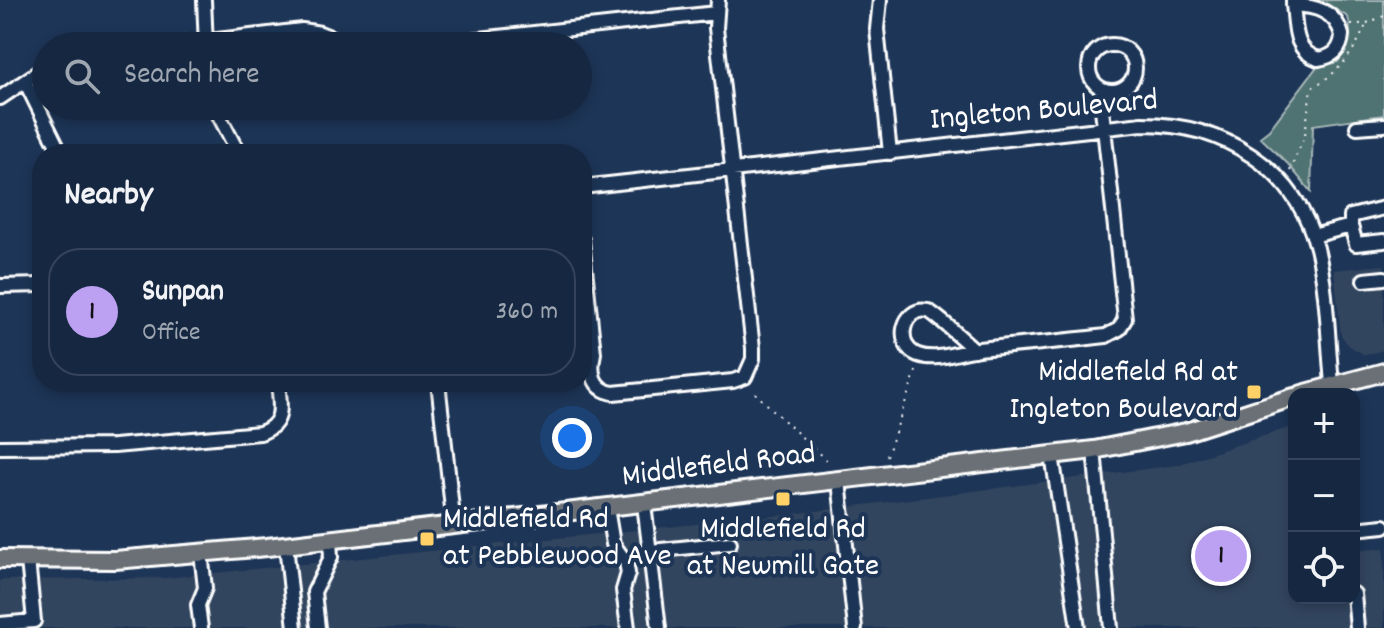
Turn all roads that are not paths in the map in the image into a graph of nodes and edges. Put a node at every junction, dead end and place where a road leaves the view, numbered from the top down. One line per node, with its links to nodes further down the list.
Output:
1 (204, 0): 5 (street)
2 (880, 0): 21 (street)
3 (1293, 2): 3 (street)
4 (717, 7): 8 (street); 22 (street)
5 (205, 32)
6 (288, 32): 7 (street)
7 (314, 32)
8 (524, 32)
9 (32, 76): 10 (street)
10 (25, 81): 12 (street); 13 (street)
11 (1104, 90): 18 (street)
12 (32, 95)
13 (0, 98)
14 (44, 120): 19 (street)
15 (220, 120): 20 (street)
16 (1384, 125): 17 (street)
17 (1357, 127)
18 (1104, 128): 21 (street, Ingleton Boulevard); 26 (street, Ingleton Boulevard); 33 (street)
19 (56, 144)
20 (232, 144)
21 (890, 153): 22 (street, Ingleton Boulevard)
22 (733, 170): 23 (street, Ingleton Boulevard); 36 (street)
23 (592, 186)
24 (1384, 208): 25 (street)
25 (1351, 226): 26 (street); 27 (street)
26 (1313, 236): 37 (street, Ingleton Boulevard)
27 (1384, 241)
28 (1384, 278): 29 (street)
29 (1364, 280)
30 (32, 285): 31 (street)
31 (0, 286)
32 (592, 334): 34 (street)
33 (975, 350): 33 (street)
34 (592, 361)
35 (1384, 372): 38 (main road)
36 (592, 377)
37 (1333, 388)
38 (1339, 388)
39 (279, 392): 42 (street)
40 (439, 392): 48 (street)
41 (1288, 399): 43 (main road, Middlefield Road)
42 (0, 447)
43 (1094, 450): 44 (main road, Middlefield Road); 67 (street)
44 (1052, 455): 45 (main road, Middlefield Road); 66 (street)
45 (839, 481): 46 (main road, Middlefield Road); 65 (street)
46 (644, 504): 47 (main road, Middlefield Road); 54 (street)
47 (607, 508): 48 (main road, Middlefield Road); 63 (street)
48 (454, 526): 51 (main road, Middlefield Road)
49 (1384, 526): 50 (street)
50 (1360, 528)
51 (330, 540): 53 (main road, Middlefield Road); 62 (street)
52 (730, 543): 54 (street)
53 (286, 545): 55 (main road, Middlefield Road); 61 (street)
54 (651, 551): 64 (street)
55 (201, 553): 57 (main road, Middlefield Road); 60 (street)
56 (0, 559): 57 (main road, Middlefield Road)
57 (28, 560): 59 (street)
58 (1355, 604): 68 (street)
59 (0, 624)
60 (201, 628)
61 (295, 628)
62 (318, 628)
63 (628, 628)
64 (659, 628)
65 (855, 628)
66 (1078, 628)
67 (1111, 628)
68 (1357, 628)

